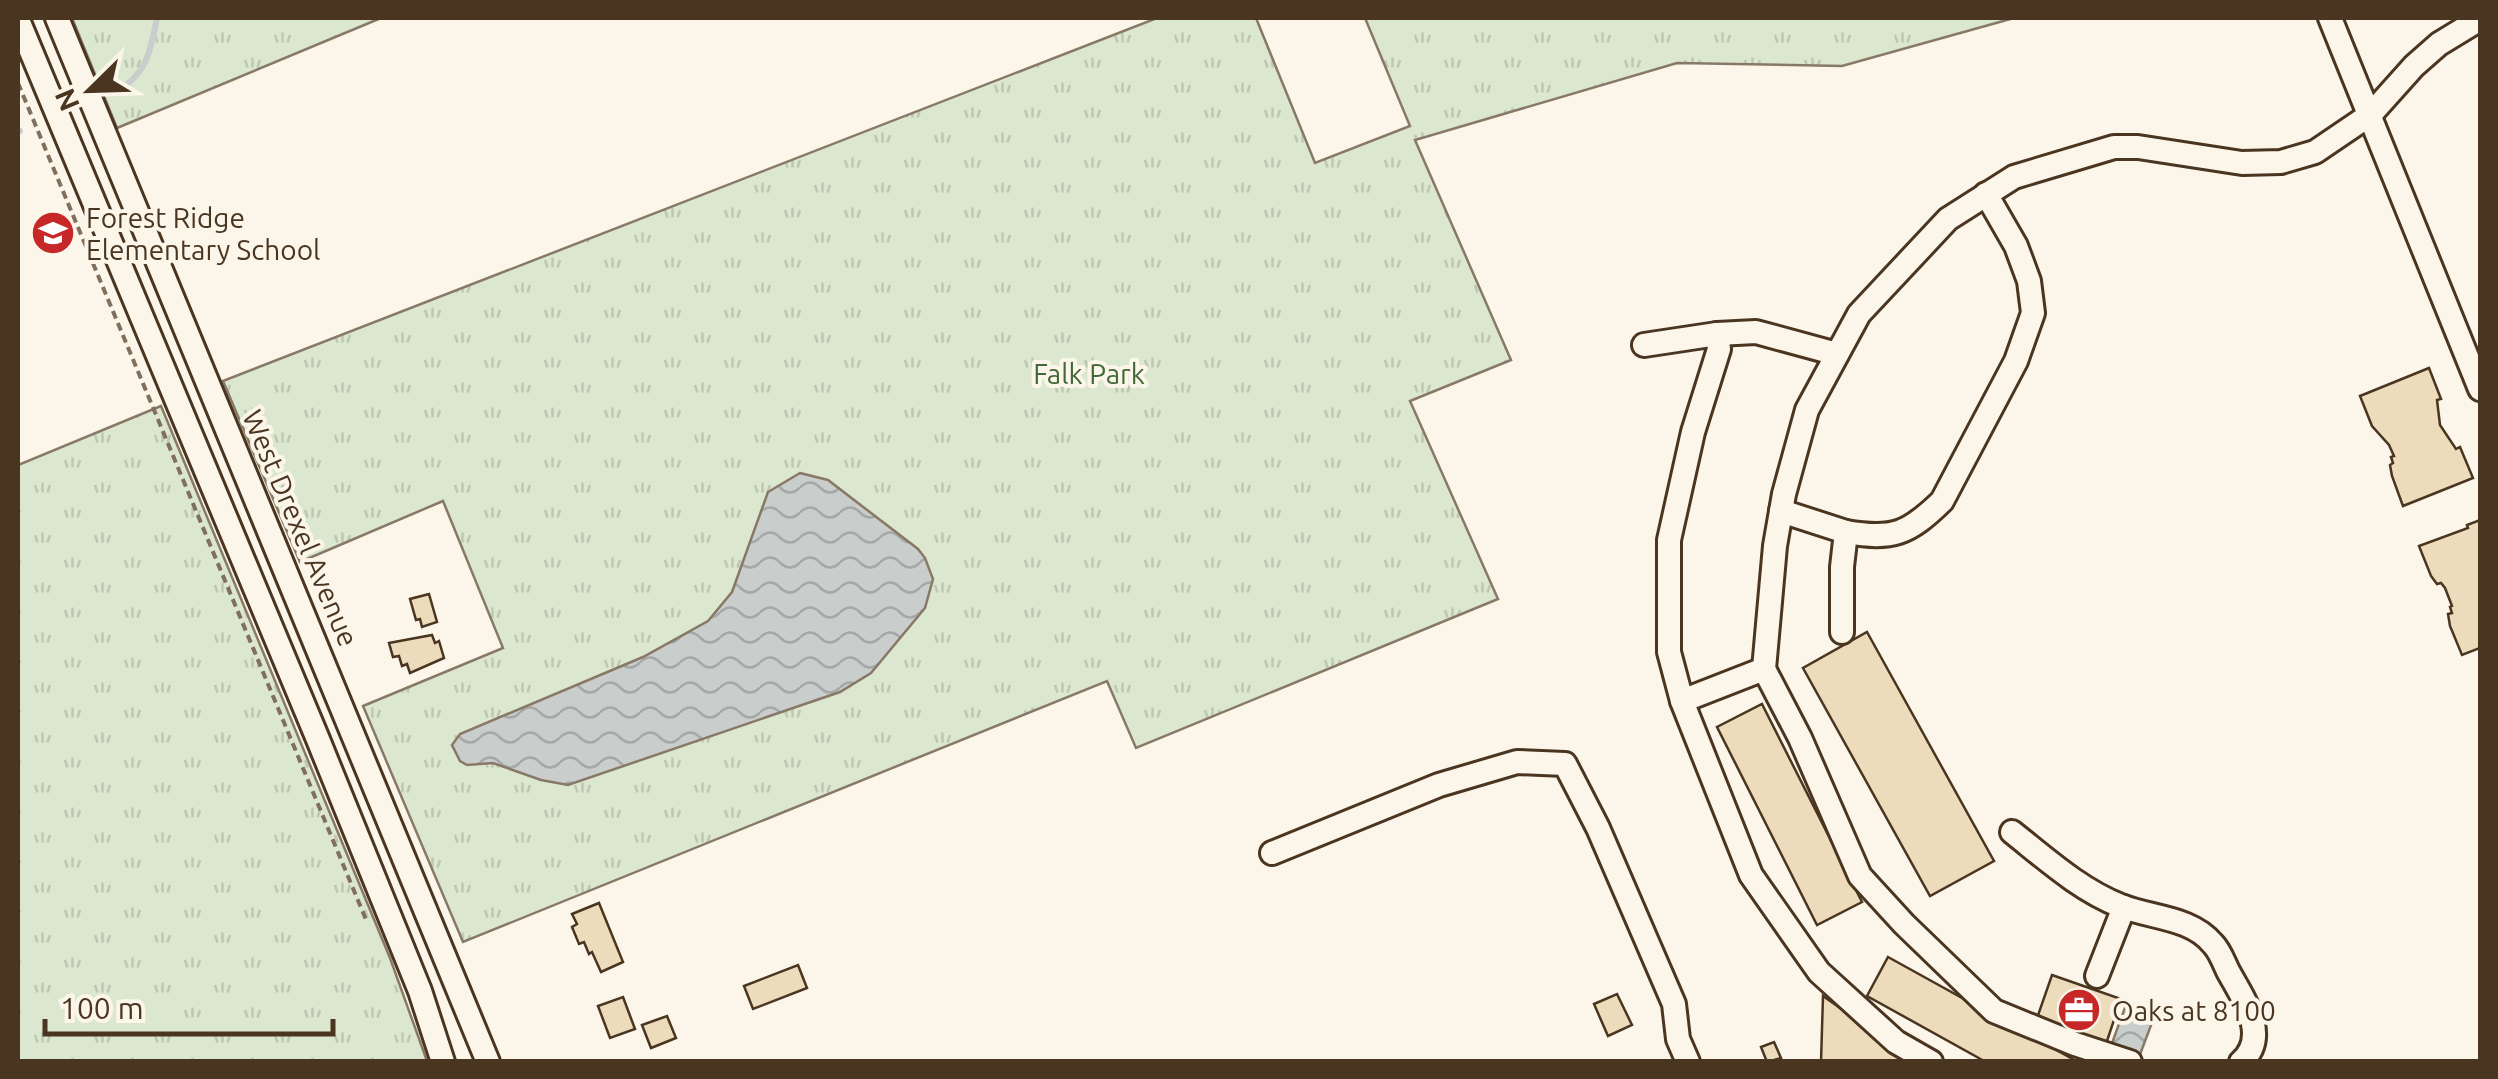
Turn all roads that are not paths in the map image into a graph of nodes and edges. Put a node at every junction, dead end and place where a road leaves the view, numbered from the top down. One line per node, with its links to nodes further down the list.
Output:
1 (57, 18): 14 (street, West Drexel Avenue)
2 (2330, 18): 5 (street)
3 (2480, 19): 5 (street)
4 (18, 20): 15 (street)
5 (2371, 114): 6 (street); 10 (street)
6 (1986, 194): 9 (street); 12 (street)
7 (1717, 334): 8 (street); 9 (street); 17 (street)
8 (1644, 345)
9 (1837, 354): 11 (street)
10 (2480, 389)
11 (1781, 511): 12 (street); 16 (street)
12 (1846, 532): 13 (street)
13 (1842, 632)
14 (315, 639): 15 (street); 23 (street, West Drexel Avenue)
15 (282, 653): 22 (street)
16 (1764, 669): 17 (street); 26 (street)
17 (1682, 702): 25 (street)
18 (2012, 832): 20 (street)
19 (1272, 853): 24 (street)
20 (2124, 907): 21 (street); 27 (street)
21 (2097, 976)
22 (442, 1062)
23 (488, 1062)
24 (1688, 1062)
25 (1931, 1062)
26 (2130, 1062)
27 (2240, 1062)

